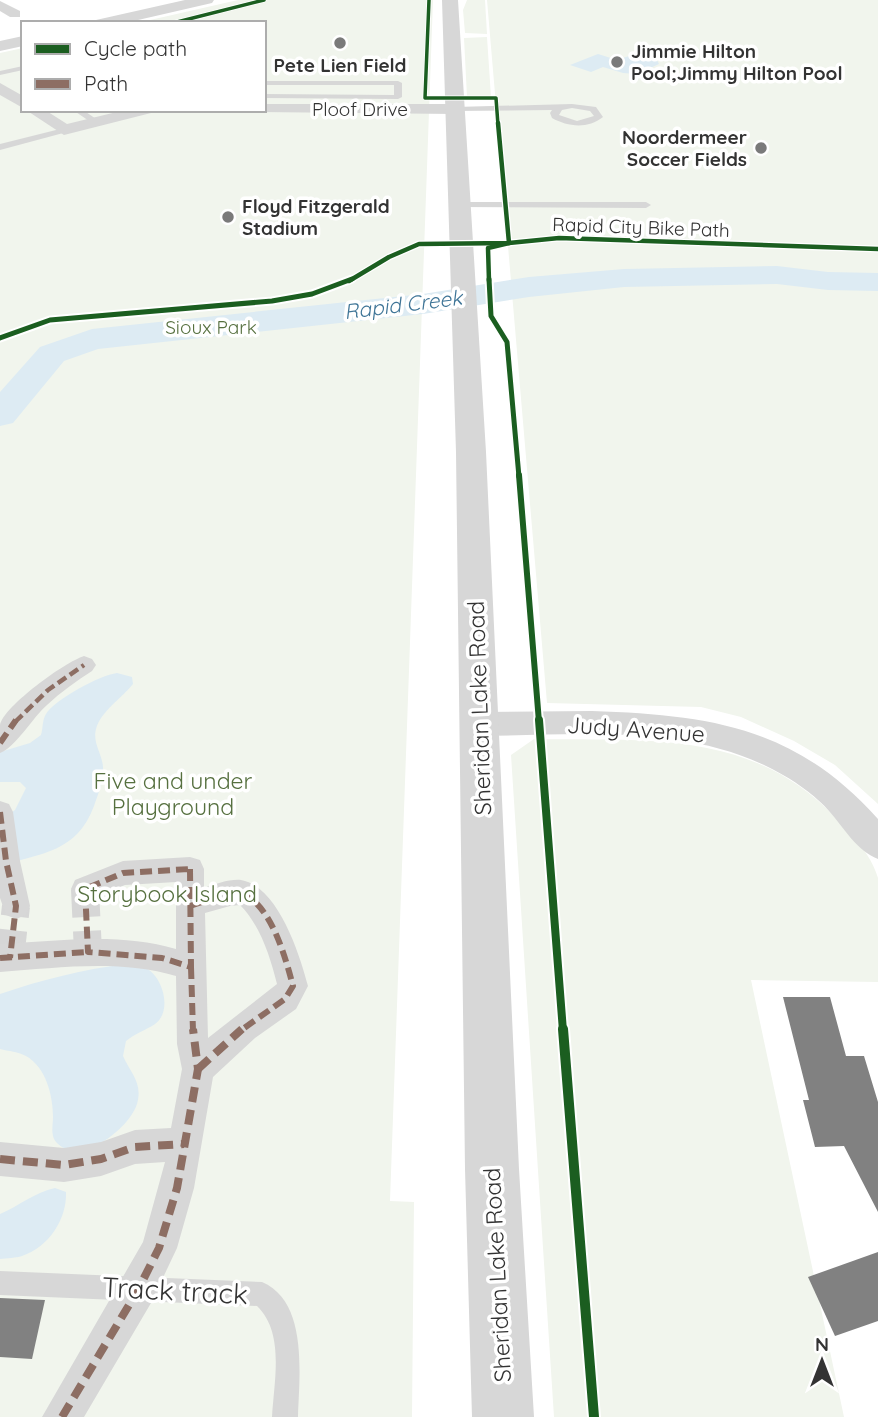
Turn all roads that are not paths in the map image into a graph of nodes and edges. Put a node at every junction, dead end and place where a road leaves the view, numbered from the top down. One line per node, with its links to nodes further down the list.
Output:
1 (206, 0): 3 (street)
2 (450, 0): 18 (street, Sheridan Lake Road)
3 (171, 4): 6 (street)
4 (0, 5): 5 (street)
5 (15, 14)
6 (109, 21)
7 (21, 41): 8 (street)
8 (0, 46)
9 (18, 69): 10 (lane)
10 (0, 73)
11 (266, 83): 15 (lane)
12 (0, 89): 14 (street)
13 (266, 96): 15 (lane)
14 (21, 102)
15 (311, 103): 17 (street, Ploof Drive); 18 (street, Ploof Drive)
16 (560, 108): 16 (lane); 18 (lane)
17 (266, 109)
18 (455, 109): 25 (street, Sheridan Lake Road)
19 (37, 112): 23 (street)
20 (80, 112): 22 (lane)
21 (136, 112): 22 (street)
22 (95, 121): 23 (street)
23 (64, 130): 24 (lane)
24 (0, 147)
25 (458, 204): 26 (lane); 28 (street, Sheridan Lake Road)
26 (646, 205)
27 (84, 665): 29 (street)
28 (480, 724): 31 (street, Judy Avenue); 44 (street, Sheridan Lake Road)
29 (0, 743)
30 (0, 812): 33 (street)
31 (878, 844)
32 (85, 889): 34 (street)
33 (16, 906)
34 (190, 906): 36 (street); 37 (street)
35 (3, 960): 36 (street)
36 (191, 967): 37 (street)
37 (198, 1069): 38 (street)
38 (184, 1144): 39 (street); 41 (street)
39 (0, 1159)
40 (0, 1283): 41 (lane, Track track)
41 (138, 1290): 42 (street); 43 (lane, Track track)
42 (62, 1417)
43 (285, 1417)
44 (503, 1417)

